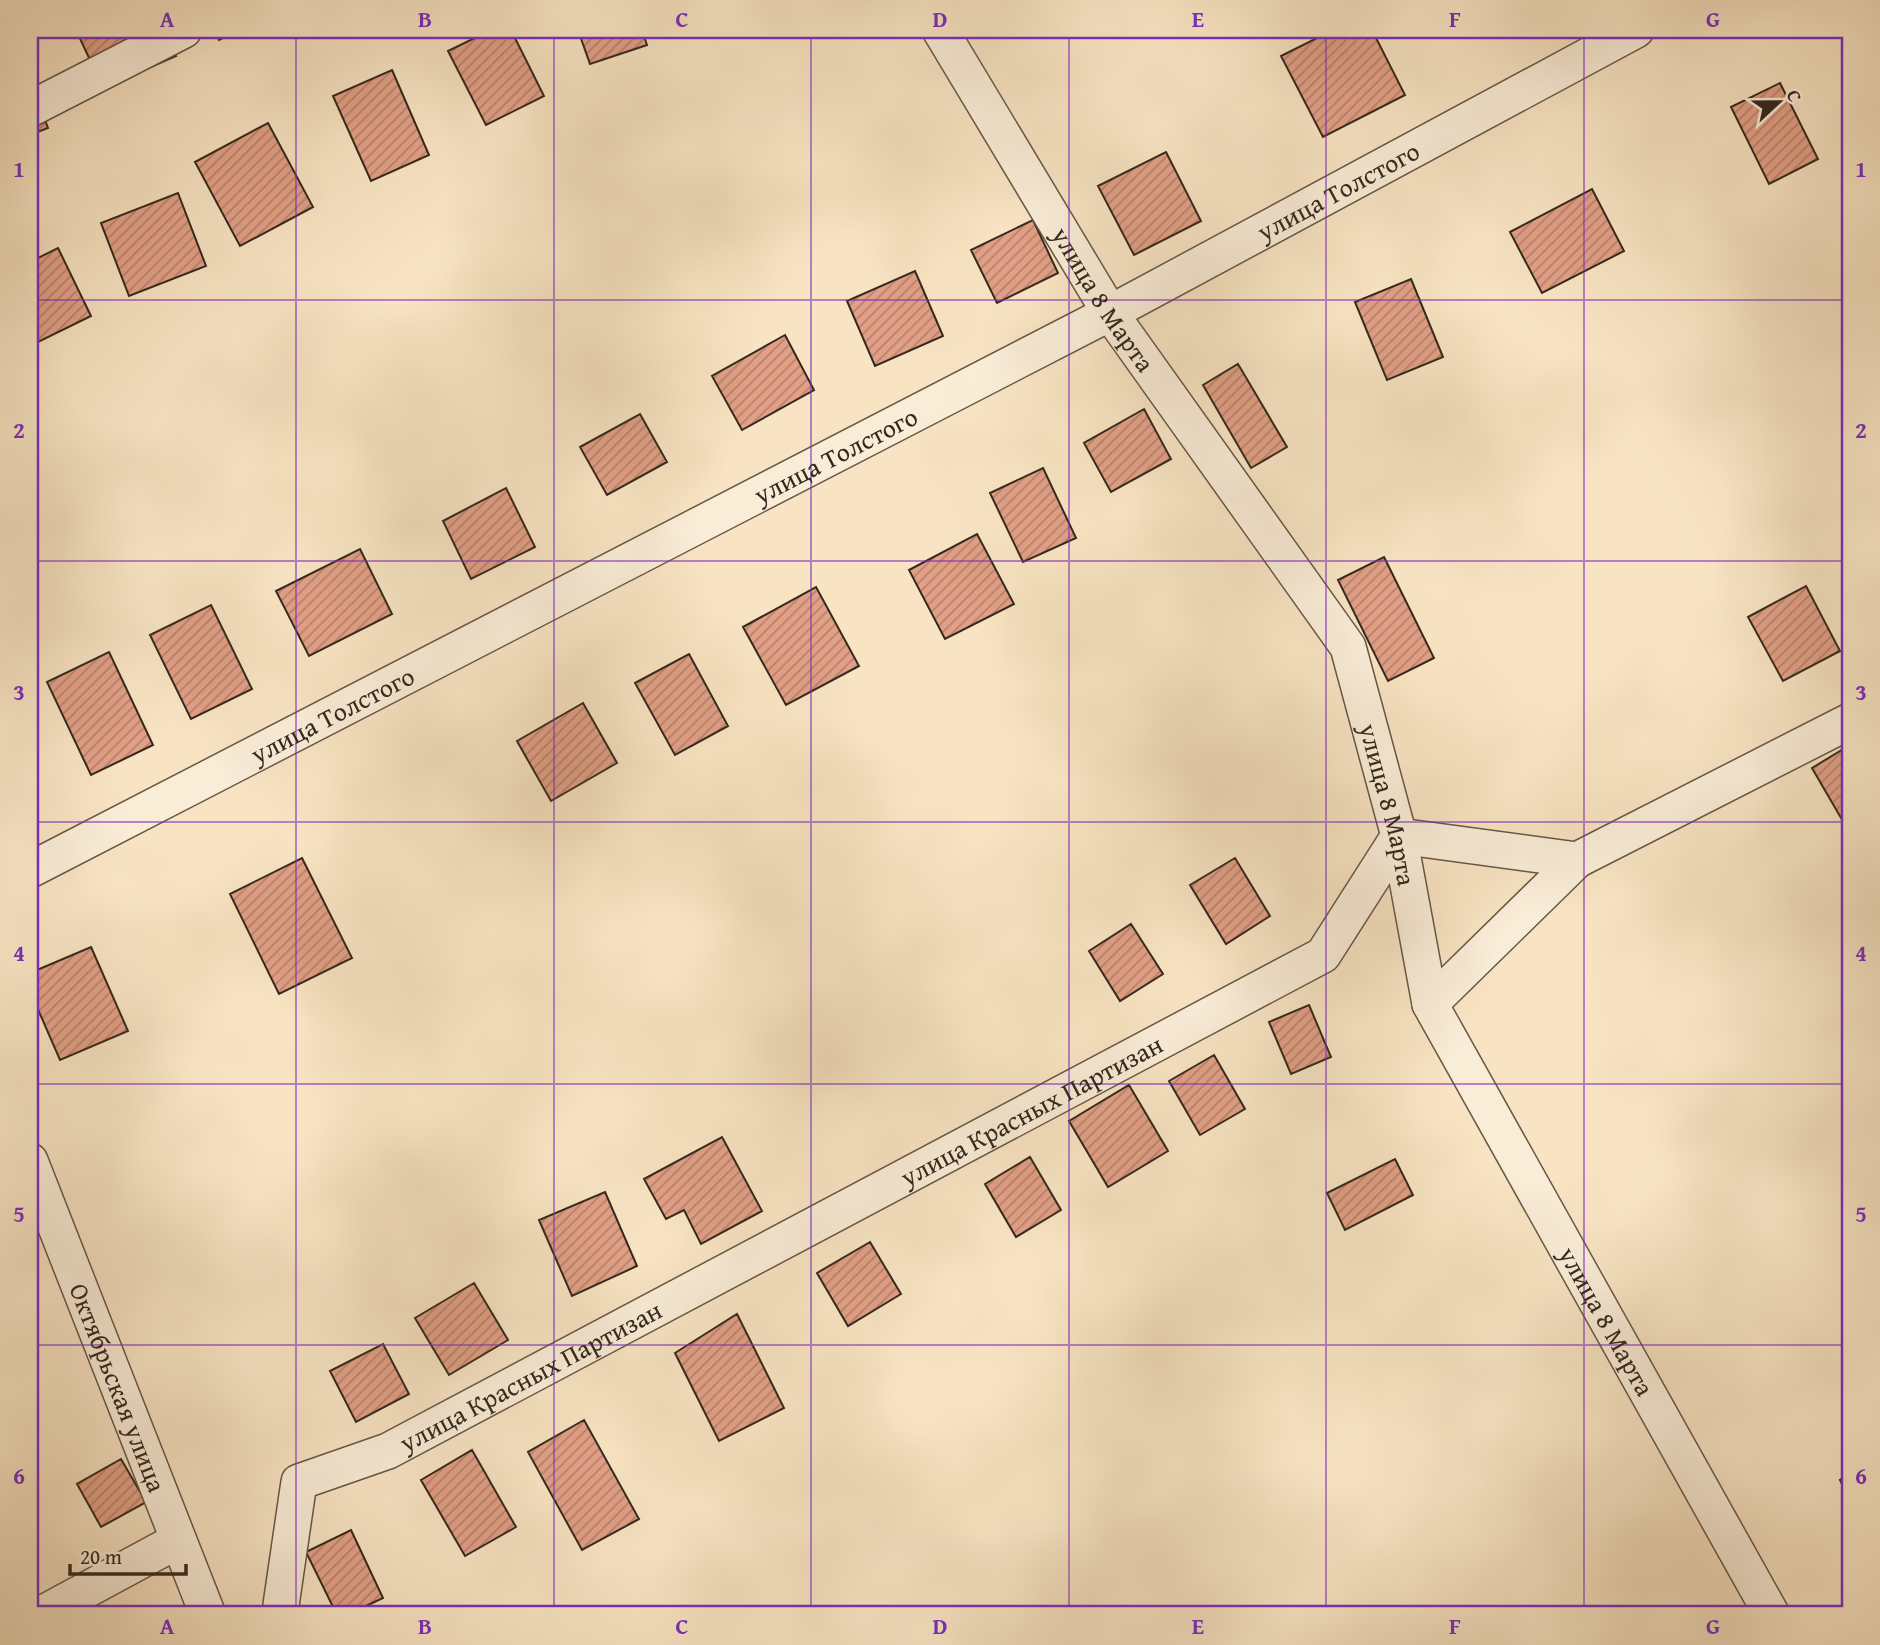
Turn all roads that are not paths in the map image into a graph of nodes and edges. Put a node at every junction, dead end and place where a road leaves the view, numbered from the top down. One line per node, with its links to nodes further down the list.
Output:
1 (184, 30): 4 (street)
2 (940, 30): 5 (street, улица 8 Марта)
3 (1636, 30): 5 (street, улица Толстого)
4 (30, 109)
5 (1110, 313): 7 (street, улица 8 Марта); 9 (street, улица Толстого)
6 (1850, 721): 8 (street)
7 (1399, 836): 8 (street); 10 (street, улица 8 Марта); 15 (street, улица Красных Партизан)
8 (1577, 860): 10 (street)
9 (30, 870)
10 (1430, 1004): 16 (street, улица 8 Марта)
11 (30, 1161): 12 (street, Октябрьская улица)
12 (177, 1541): 13 (street); 14 (street, Октябрьская улица)
13 (40, 1615)
14 (208, 1615)
15 (284, 1615)
16 (1772, 1615)

